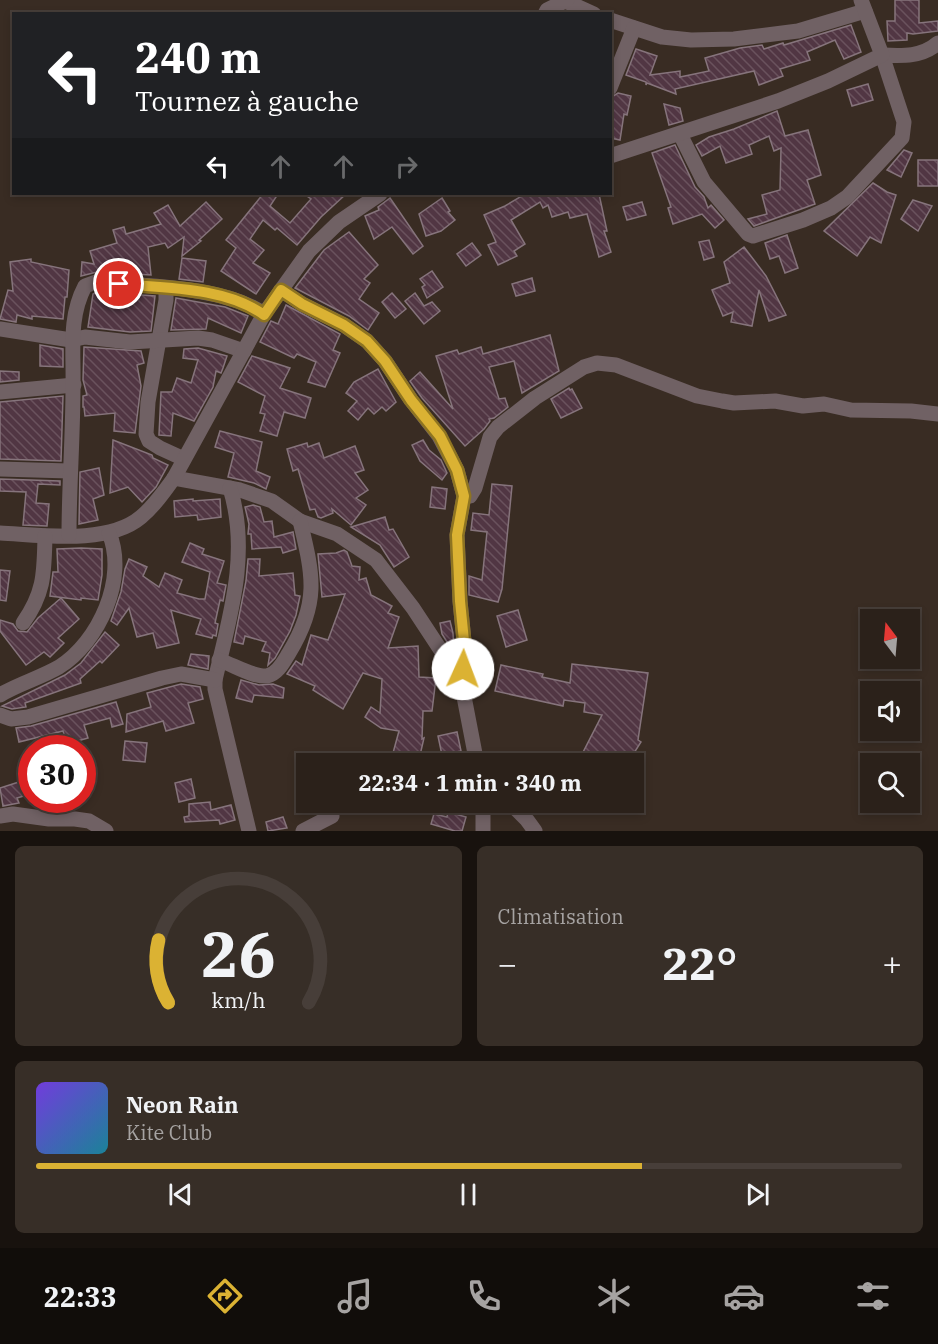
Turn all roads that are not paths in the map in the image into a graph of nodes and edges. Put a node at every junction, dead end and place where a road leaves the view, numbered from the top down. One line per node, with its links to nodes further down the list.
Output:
1 (566, 0): 3 (street); 4 (street)
2 (863, 5): 6 (street); 8 (street)
3 (547, 12)
4 (590, 12)
5 (612, 21): 6 (street)
6 (634, 28): 9 (street)
7 (938, 43): 8 (street)
8 (882, 55): 10 (street); 10 (street)
9 (612, 83)
10 (680, 134): 11 (street)
11 (612, 155)
12 (379, 195): 14 (street)
13 (166, 288): 15 (street); 17 (street); 18 (street)
14 (281, 290): 15 (street); 28 (street)
15 (264, 315): 19 (street)
16 (0, 329): 17 (street)
17 (71, 339): 18 (street); 20 (street)
18 (159, 341): 19 (street); 23 (street)
19 (244, 351): 23 (street)
20 (74, 386): 21 (street); 25 (street)
21 (0, 392)
22 (938, 414): 28 (street)
23 (184, 459): 26 (street)
24 (0, 469): 25 (street)
25 (69, 471): 32 (street)
26 (174, 478): 27 (street); 31 (street)
27 (230, 488): 29 (street); 35 (street)
28 (464, 496): 37 (street)
29 (300, 521): 35 (street); 37 (street)
30 (0, 533): 33 (street)
31 (109, 533): 32 (street); 38 (street)
32 (69, 535): 33 (street)
33 (45, 536): 34 (street)
34 (23, 623)
35 (219, 660): 36 (street)
36 (215, 680): 39 (street); 46 (street)
37 (461, 681): 40 (street)
38 (0, 695)
39 (0, 715)
40 (475, 753)
41 (483, 813): 48 (street)
42 (520, 813): 49 (street)
43 (0, 816): 45 (street)
44 (333, 816): 47 (street)
45 (106, 831)
46 (249, 831)
47 (303, 831)
48 (483, 831)
49 (535, 831)

